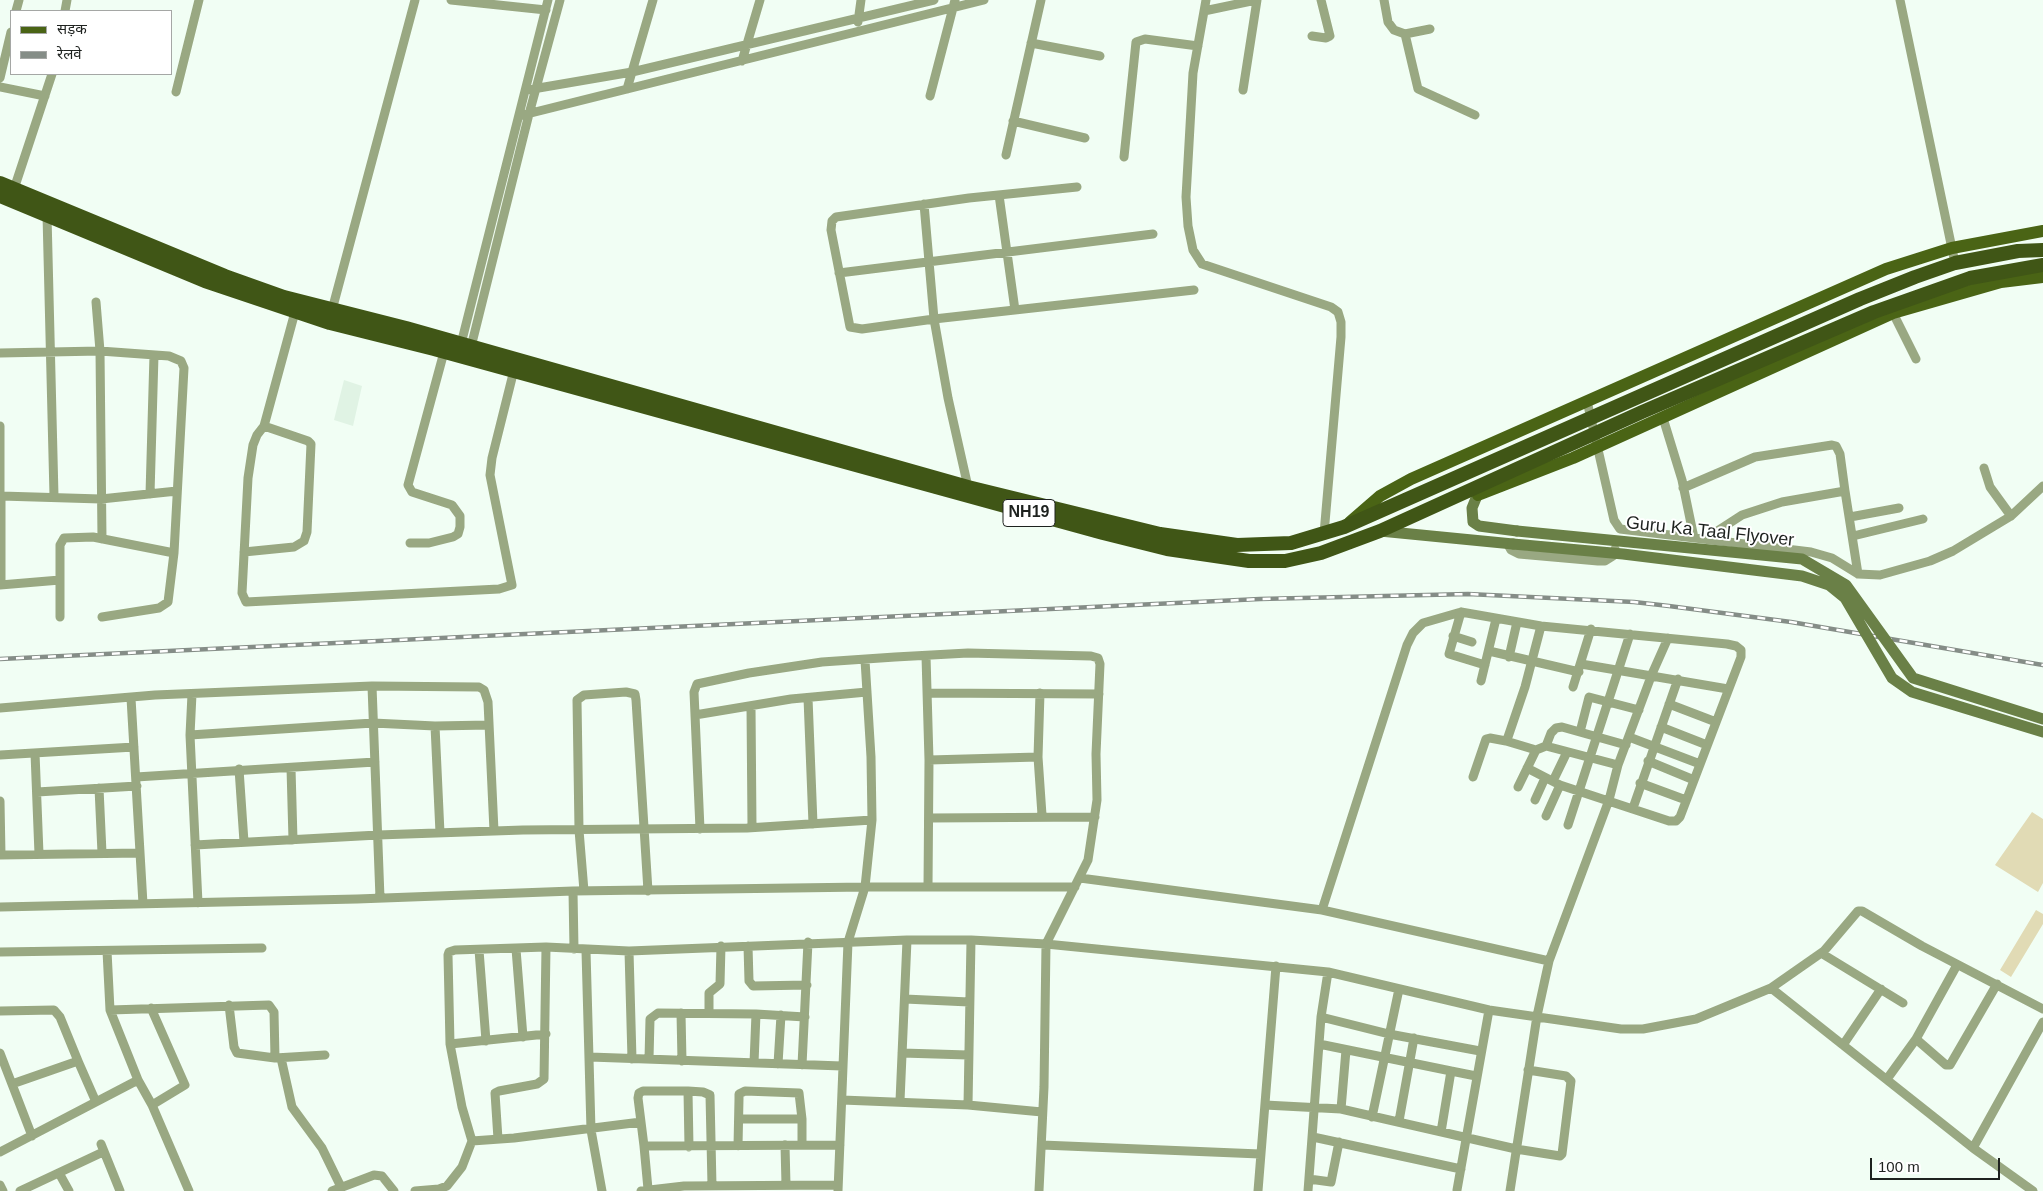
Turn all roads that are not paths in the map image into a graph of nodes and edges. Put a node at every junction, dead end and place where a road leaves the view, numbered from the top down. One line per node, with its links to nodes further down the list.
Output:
1 (199, 0): 39 (street)
2 (414, 0): 68 (street)
3 (451, 0): 18 (street)
4 (548, 0): 18 (street)
5 (560, 0): 35 (street)
6 (653, 0): 31 (street)
7 (760, 0): 27 (street)
8 (861, 0): 20 (street)
9 (934, 0): 20 (street)
10 (984, 0): 17 (street)
11 (1041, 0): 26 (street)
12 (1206, 0): 19 (street)
13 (1257, 0): 19 (street); 38 (street)
14 (1321, 0): 25 (street)
15 (1384, 0): 23 (street)
16 (1900, 0): 58 (street)
17 (954, 4): 22 (street); 41 (street)
18 (546, 10): 37 (street)
19 (1204, 11): 28 (street)
20 (858, 19): 22 (street); 27 (street)
21 (1430, 29): 23 (street)
22 (856, 33): 30 (street)
23 (1405, 34): 43 (street)
24 (10, 36): 33 (street)
25 (1312, 36)
26 (1031, 42): 29 (street); 45 (street)
27 (747, 44): 30 (street); 31 (street)
28 (1198, 46): 48 (street); 105 (street)
29 (1100, 56)
30 (742, 61): 36 (street)
31 (632, 72): 35 (street); 36 (street)
32 (52, 75): 40 (street)
33 (0, 78)
34 (0, 87): 40 (street)
35 (537, 88): 37 (street); 42 (street)
36 (627, 89): 42 (street)
37 (527, 90): 44 (street)
38 (1243, 90)
39 (176, 92)
40 (46, 96): 51 (street)
41 (930, 96)
42 (529, 114): 44 (street); 73 (street)
43 (1475, 115)
44 (518, 116): 73 (street)
45 (1013, 122): 46 (street); 47 (street)
46 (1085, 138)
47 (1006, 155)
48 (1124, 157)
49 (0, 183): 51 (highway, NH19)
50 (1077, 188): 52 (street)
51 (14, 189): 68 (highway, NH19)
52 (999, 195): 54 (street); 60 (street)
53 (0, 196): 55 (highway, NH19)
54 (924, 204): 61 (street); 64 (street)
55 (47, 215): 70 (highway, NH19); 74 (street)
56 (2043, 231): 58 (main road)
57 (1153, 234): 60 (street)
58 (1952, 248): 62 (street); 81 (main road)
59 (2043, 250): 62 (highway, NH19)
60 (1007, 251): 61 (street); 69 (street)
61 (929, 262): 64 (street); 72 (street)
62 (1955, 263): 82 (highway, NH19)
63 (2043, 265): 86 (highway, NH19)
64 (839, 273): 72 (street)
65 (2043, 277): 71 (main road)
66 (1194, 290): 69 (street)
67 (96, 302): 75 (street)
68 (332, 310): 73 (highway, NH19)
69 (1015, 310): 72 (street)
70 (295, 312): 76 (highway, NH19); 85 (street)
71 (1893, 313): 79 (street); 83 (main road)
72 (934, 319): 89 (street)
73 (466, 346): 89 (highway, NH19)
74 (49, 351): 75 (street); 77 (street); 96 (street)
75 (100, 351): 78 (street); 97 (street)
76 (444, 352): 80 (highway, NH19); 110 (street)
77 (0, 353)
78 (154, 354): 92 (street); 94 (street)
79 (1916, 359)
80 (514, 370): 104 (highway, NH19); 112 (street)
81 (1587, 401): 82 (street); 102 (main road)
82 (1591, 418): 86 (street); 102 (highway, NH19)
83 (1663, 418): 86 (main road); 90 (street)
84 (0, 426): 95 (street)
85 (264, 426): 112 (street); 112 (street)
86 (1597, 440): 91 (highway, NH19); 103 (street)
87 (1984, 468): 99 (street)
88 (2043, 486): 99 (street)
89 (968, 487): 105 (highway, NH19)
90 (1683, 488): 93 (street); 107 (street)
91 (1480, 489): 104 (highway, NH19); 155 (main road, Guru Ka Taal Flyover, bridge)
92 (177, 491): 94 (street); 113 (street)
93 (1845, 492): 100 (street); 109 (street)
94 (150, 494): 97 (street)
95 (1, 496): 96 (street); 116 (street)
96 (54, 496): 97 (street)
97 (100, 499): 108 (street)
98 (1899, 508): 100 (street)
99 (2010, 516): 114 (street)
100 (1850, 517): 106 (street)
101 (1923, 519): 106 (street)
102 (1344, 527): 105 (highway, NH19)
103 (1620, 529): 107 (street); 111 (street)
104 (1380, 532): 111 (main road, Guru Ka Taal Flyover)
105 (1324, 534)
106 (1853, 536): 114 (street)
107 (1694, 538): 109 (street)
108 (102, 539): 113 (street); 115 (street)
109 (1704, 539): 114 (street)
110 (410, 543)
111 (1510, 543): 162 (main road, Guru Ka Taal Flyover, bridge)
112 (244, 552)
113 (174, 553): 119 (street)
114 (1858, 574)
115 (60, 580): 116 (street); 118 (street)
116 (0, 585)
117 (1461, 612): 120 (street); 125 (street); 232 (street)
118 (60, 617)
119 (102, 617)
120 (1496, 619): 121 (street); 128 (street)
121 (1518, 622): 122 (street); 130 (street)
122 (1541, 626): 123 (street); 132 (street)
123 (1591, 629): 124 (street); 134 (street)
124 (1630, 634): 126 (street); 135 (street)
125 (1453, 636): 127 (street); 133 (street)
126 (1668, 638): 136 (street); 141 (street)
127 (1472, 642)
128 (1489, 651): 130 (street); 133 (street)
129 (926, 656): 131 (street); 143 (street); 146 (street)
130 (1509, 657): 132 (street)
131 (865, 660): 142 (street); 154 (street)
132 (1532, 662): 134 (street); 165 (street)
133 (1485, 665): 138 (street)
134 (1580, 668): 135 (street); 140 (street)
135 (1618, 669): 136 (street); 149 (street)
136 (1652, 674): 137 (street); 153 (street)
137 (1678, 679): 141 (street); 150 (street)
138 (1481, 681)
139 (372, 686): 145 (street); 157 (street); 158 (street)
140 (1573, 687)
141 (1728, 689): 156 (street)
142 (867, 692): 148 (street); 204 (street)
143 (928, 693): 144 (street); 177 (street)
144 (1040, 693): 146 (street); 175 (street)
145 (192, 694): 147 (street); 163 (street)
146 (1099, 694): 201 (street)
147 (131, 698): 152 (street); 170 (street)
148 (808, 698): 151 (street); 205 (street)
149 (1608, 702): 153 (street); 161 (street); 164 (street)
150 (1669, 704): 156 (street); 160 (street)
151 (751, 706): 154 (street); 207 (street)
152 (0, 708)
153 (1639, 710): 166 (street)
154 (695, 715): 208 (street)
155 (2043, 719)
156 (1716, 722): 167 (street)
157 (373, 723): 159 (street); 163 (street); 178 (street)
158 (489, 725): 159 (street); 211 (street)
159 (434, 726): 212 (street)
160 (1661, 726): 167 (street); 169 (street)
161 (1580, 732): 164 (street); 168 (street)
162 (2043, 732)
163 (190, 735): 185 (street)
164 (1596, 737): 166 (street); 176 (street)
165 (1506, 741): 171 (street); 186 (street)
166 (1627, 741): 169 (street); 181 (street)
167 (1707, 744): 180 (street)
168 (1546, 746): 171 (street); 172 (street)
169 (1654, 746): 179 (street); 180 (street)
170 (134, 747): 173 (street); 188 (street)
171 (1536, 750): 183 (street)
172 (1567, 752): 176 (street); 189 (street)
173 (35, 753): 174 (street); 194 (street)
174 (0, 755)
175 (1038, 757): 177 (street); 200 (street)
176 (1589, 758): 181 (street); 193 (street)
177 (929, 760): 203 (street)
178 (375, 762): 182 (street); 213 (street)
179 (1648, 762): 187 (street); 190 (street)
180 (1700, 764): 187 (street)
181 (1618, 765): 196 (street)
182 (291, 768): 184 (street); 214 (street)
183 (1528, 768): 189 (street); 191 (street)
184 (240, 769): 185 (street); 215 (street)
185 (192, 772): 188 (street); 216 (street)
186 (1473, 777)
187 (1694, 780): 197 (street)
188 (137, 781): 192 (street); 218 (street)
189 (1553, 781): 193 (street); 195 (street); 202 (street)
190 (1640, 783): 197 (street); 199 (street)
191 (1518, 787)
192 (99, 788): 194 (street); 217 (street)
193 (1579, 790): 196 (street); 206 (street)
194 (37, 792): 219 (street)
195 (1535, 800)
196 (1609, 800): 199 (street); 250 (street)
197 (1686, 800): 199 (street)
198 (0, 801): 220 (street)
199 (1633, 808)
200 (1042, 815): 201 (street); 203 (street)
201 (1095, 816): 221 (street)
202 (1546, 816)
203 (929, 818): 223 (street)
204 (872, 820): 205 (street); 222 (street)
205 (813, 824): 207 (street)
206 (1568, 825)
207 (752, 827): 208 (street)
208 (700, 828): 209 (street)
209 (642, 829): 210 (street); 210 (street); 227 (street)
210 (579, 830): 211 (street); 226 (street)
211 (494, 831): 212 (street)
212 (440, 833): 213 (street)
213 (378, 835): 214 (street); 228 (street)
214 (293, 840): 215 (street)
215 (244, 842): 216 (street)
216 (195, 845): 229 (street)
217 (102, 853): 218 (street); 219 (street)
218 (140, 853): 230 (street)
219 (40, 854): 220 (street)
220 (1, 855)
221 (1080, 878): 224 (street); 232 (street)
222 (865, 887): 223 (street); 227 (street); 236 (street)
223 (928, 887): 224 (street)
224 (1075, 887): 237 (street)
225 (573, 891): 226 (street); 228 (street); 243 (street)
226 (584, 891): 227 (street)
227 (648, 891)
228 (380, 898): 229 (street)
229 (198, 903): 230 (street)
230 (143, 904): 231 (street)
231 (0, 907)
232 (1322, 910): 250 (street)
233 (907, 940): 234 (street); 236 (street); 259 (street)
234 (971, 940): 237 (street); 260 (street)
235 (808, 942): 236 (street); 239 (street); 255 (street)
236 (848, 942): 302 (street)
237 (1046, 944): 252 (street); 318 (street)
238 (721, 946): 239 (street); 247 (street); 269 (street)
239 (748, 946): 255 (street)
240 (546, 947): 242 (street); 243 (street); 276 (street)
241 (262, 948): 246 (street)
242 (516, 949): 244 (street); 278 (street)
243 (574, 949): 245 (street)
244 (479, 950): 281 (street); 282 (street)
245 (586, 950): 247 (street); 291 (street)
246 (107, 951): 248 (street); 265 (street)
247 (629, 951): 294 (street)
248 (0, 952)
249 (1821, 953): 251 (street); 257 (street); 258 (street)
250 (1549, 960): 272 (street)
251 (1957, 964): 254 (street); 280 (street)
252 (1276, 966): 253 (street); 315 (street)
253 (1328, 972): 256 (street); 274 (street)
254 (1997, 984): 264 (street); 280 (street)
255 (807, 985): 273 (street)
256 (1399, 988): 266 (street); 277 (street)
257 (1771, 988): 272 (street); 284 (street)
258 (1881, 989): 261 (street); 284 (street)
259 (905, 998): 260 (street); 288 (street)
260 (969, 1002): 290 (street)
261 (1904, 1003)
262 (229, 1005): 263 (street); 292 (street); 292 (street)
263 (151, 1008): 265 (street); 313 (street)
264 (2043, 1009)
265 (110, 1010): 307 (street)
266 (1488, 1010): 272 (street); 286 (street)
267 (0, 1011): 296 (street)
268 (681, 1013): 269 (street); 295 (street); 297 (street)
269 (709, 1013): 270 (street)
270 (756, 1014): 271 (street); 298 (street)
271 (781, 1015): 273 (street); 300 (street)
272 (1537, 1016): 303 (street)
273 (805, 1017): 301 (street)
274 (1321, 1017): 277 (street); 283 (street)
275 (2043, 1022): 340 (street)
276 (546, 1034): 278 (street); 329 (street)
277 (1389, 1034): 279 (street); 293 (street)
278 (523, 1037): 281 (street)
279 (1414, 1038): 286 (street); 299 (street)
280 (1916, 1039): 306 (street)
281 (486, 1041): 282 (street)
282 (450, 1044): 330 (street)
283 (1319, 1044): 285 (street); 316 (street)
284 (1843, 1045): 306 (street)
285 (1346, 1050): 293 (street); 317 (street)
286 (1480, 1051): 305 (street)
287 (0, 1053): 308 (street)
288 (902, 1053): 290 (street); 311 (street)
289 (325, 1055): 292 (street)
290 (968, 1055): 314 (street)
291 (590, 1057): 294 (street); 324 (street)
292 (278, 1058): 350 (street)
293 (1384, 1058): 299 (street); 319 (street)
294 (632, 1059): 295 (street)
295 (649, 1059): 297 (street)
296 (78, 1061): 308 (street); 312 (street)
297 (682, 1061): 298 (street)
298 (754, 1063): 300 (street)
299 (1409, 1063): 304 (street); 322 (street)
300 (778, 1064): 301 (street)
301 (802, 1065): 302 (street)
302 (842, 1066): 310 (street)
303 (1528, 1070): 341 (street); 341 (street)
304 (1451, 1071): 305 (street); 325 (street)
305 (1476, 1076): 328 (street)
306 (1887, 1079): 340 (street)
307 (138, 1080): 312 (street); 313 (street)
308 (12, 1084): 326 (street)
309 (688, 1091): 323 (street); 338 (street); 339 (street)
310 (842, 1100): 311 (street); 334 (street)
311 (900, 1101): 314 (street)
312 (96, 1102): 326 (street)
313 (152, 1105): 359 (street)
314 (968, 1105): 318 (street)
315 (1265, 1105): 316 (street); 343 (street)
316 (1316, 1106): 317 (street); 327 (street)
317 (1341, 1109): 319 (street)
318 (1042, 1112): 337 (street)
319 (1372, 1117): 322 (street)
320 (739, 1119): 321 (street); 321 (street); 336 (street)
321 (802, 1119): 333 (street)
322 (1399, 1121): 325 (street)
323 (641, 1122): 324 (street); 335 (street)
324 (590, 1130): 329 (street); 363 (street)
325 (1441, 1132): 328 (street)
326 (32, 1136): 342 (street)
327 (1313, 1138): 331 (street); 346 (street)
328 (1466, 1138): 341 (street); 344 (street)
329 (498, 1140): 330 (street)
330 (472, 1141): 362 (street)
331 (1339, 1142): 344 (street); 346 (street)
332 (785, 1145): 333 (street); 336 (street); 348 (street)
333 (802, 1145): 334 (street)
334 (840, 1145): 352 (street)
335 (644, 1146): 338 (street); 353 (street)
336 (738, 1146): 339 (street)
337 (1042, 1146): 343 (street); 364 (street)
338 (689, 1147): 339 (street)
339 (711, 1147): 349 (street)
340 (1973, 1148): 368 (street)
341 (1516, 1149): 367 (street)
342 (0, 1152)
343 (1260, 1154): 365 (street)
344 (1461, 1169): 354 (street)
345 (60, 1174): 356 (street); 357 (street); 358 (street)
346 (1309, 1179): 366 (street)
347 (0, 1185): 355 (street)
348 (786, 1185): 351 (street); 352 (street)
349 (712, 1186): 351 (street); 353 (street)
350 (341, 1187): 360 (street); 361 (street)
351 (770, 1188)
352 (838, 1188)
353 (645, 1190)
354 (1457, 1190)
355 (3, 1191)
356 (20, 1191)
357 (69, 1191)
358 (120, 1191)
359 (188, 1191)
360 (332, 1191)
361 (394, 1191)
362 (415, 1191)
363 (602, 1191)
364 (1039, 1191)
365 (1258, 1191)
366 (1308, 1191)
367 (1510, 1191)
368 (2033, 1191)

